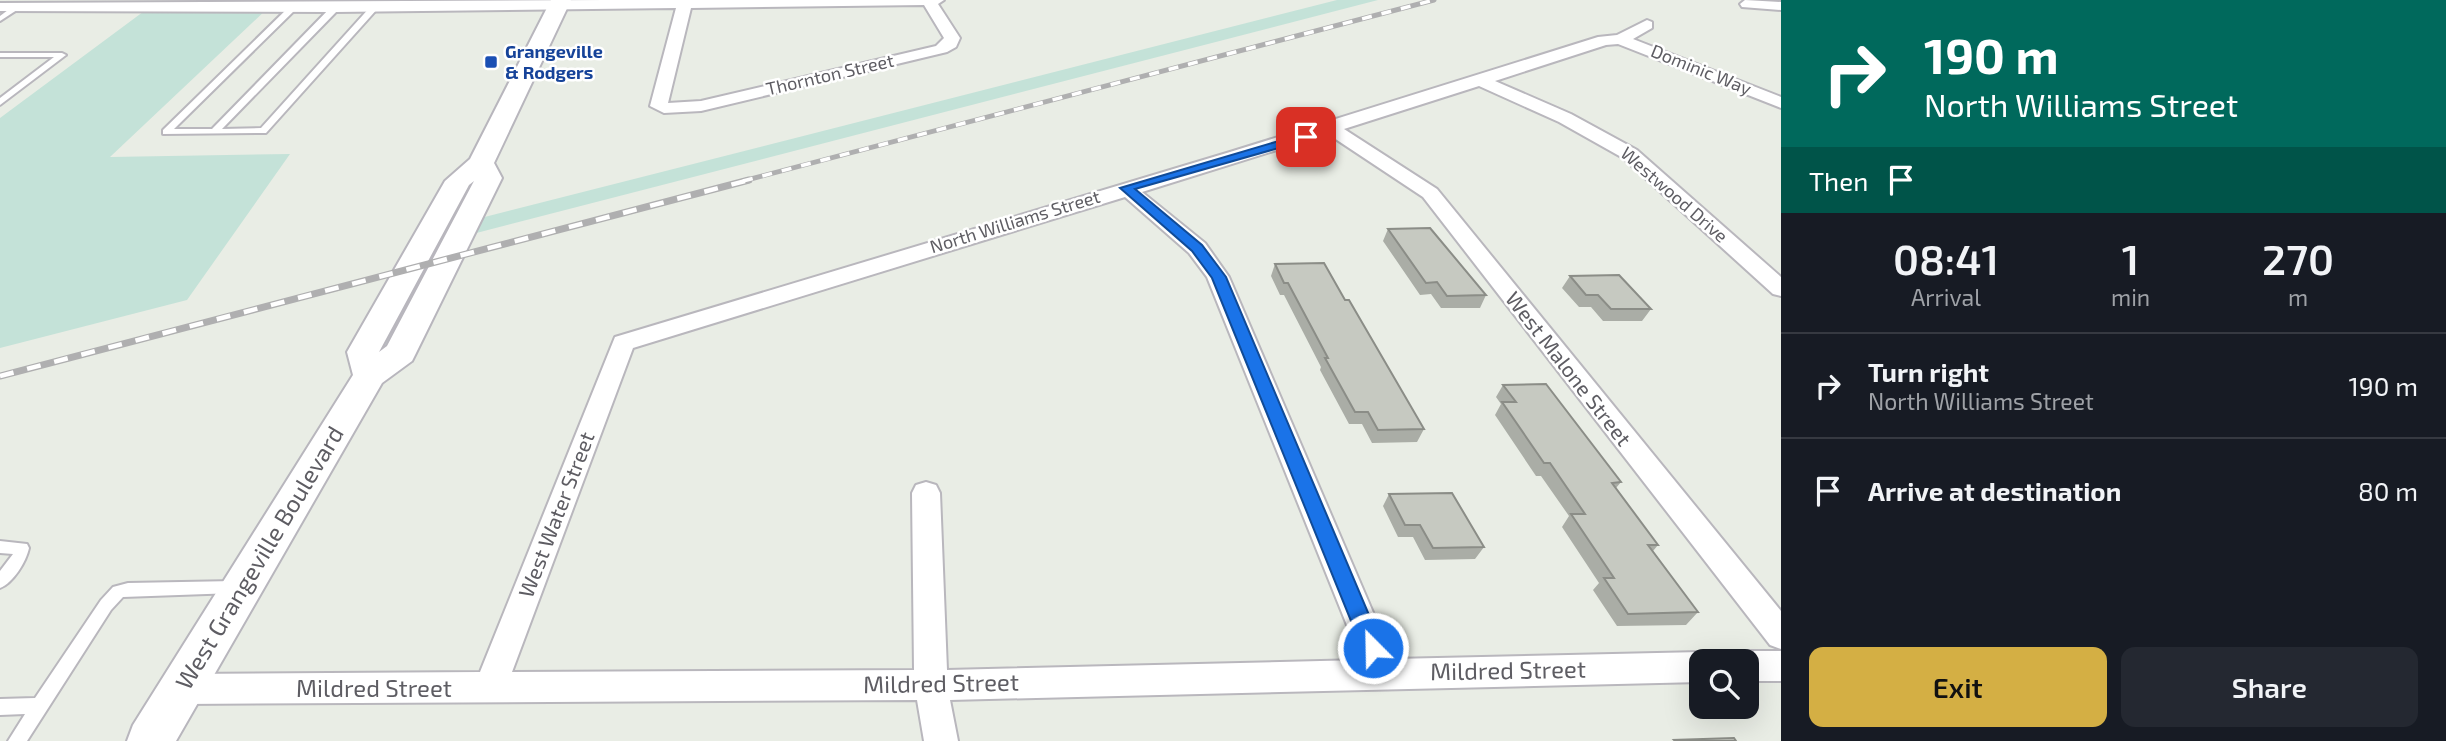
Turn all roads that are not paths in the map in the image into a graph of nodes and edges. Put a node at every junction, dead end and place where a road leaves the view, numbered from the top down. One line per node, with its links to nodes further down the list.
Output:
1 (937, 0): 2 (street)
2 (929, 1): 3 (street); 9 (street, Thornton Street)
3 (781, 2): 9 (street)
4 (23, 3): 5 (street); 11 (street); 14 (lane)
5 (165, 3): 8 (street)
6 (560, 3): 9 (street); 12 (street); 29 (main road, West Grangeville Boulevard)
7 (1747, 4): 10 (street)
8 (295, 5): 13 (street); 22 (lane)
9 (684, 5)
10 (1781, 6)
11 (0, 7)
12 (375, 7): 13 (street); 22 (lane)
13 (335, 8): 22 (lane)
14 (0, 19)
15 (1647, 25): 16 (street, North Williams Street)
16 (1620, 39): 18 (street, North Williams Street); 20 (street, Dominic Way)
17 (0, 55): 19 (lane)
18 (1481, 81): 21 (street, North Williams Street); 24 (street, Westwood Drive)
19 (0, 102)
20 (1781, 103)
21 (1332, 130): 23 (street, North Williams Street); 30 (street, West Malone Street)
22 (215, 131)
23 (1126, 188): 25 (street, North Williams Street); 34 (street)
24 (1781, 289)
25 (623, 343): 36 (street, West Water Street)
26 (926, 493): 35 (street)
27 (0, 547): 28 (lane)
28 (0, 582)
29 (240, 587): 37 (main road, West Grangeville Boulevard); 39 (lane)
30 (1781, 635)
31 (1759, 666): 32 (street)
32 (1781, 666)
33 (1689, 667): 34 (street, Mildred Street)
34 (1383, 673): 35 (street, Mildred Street)
35 (931, 685): 36 (street, Mildred Street); 42 (street)
36 (490, 688): 37 (street, Mildred Street)
37 (181, 689): 41 (main road, West Grangeville Boulevard)
38 (0, 706): 39 (lane)
39 (40, 706): 40 (lane)
40 (18, 741)
41 (150, 741)
42 (941, 741)

